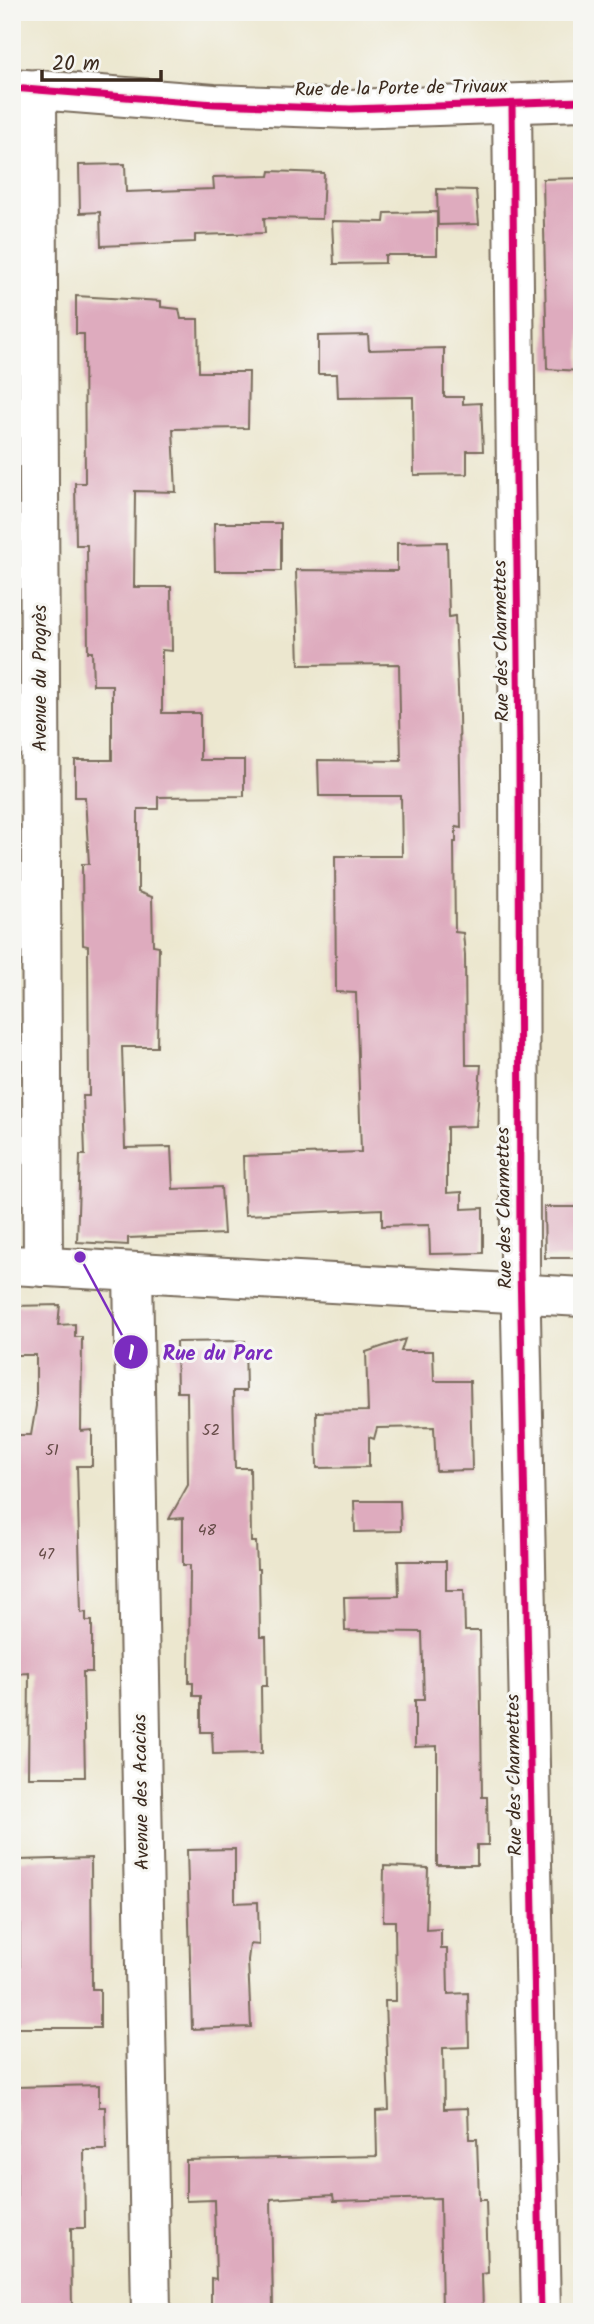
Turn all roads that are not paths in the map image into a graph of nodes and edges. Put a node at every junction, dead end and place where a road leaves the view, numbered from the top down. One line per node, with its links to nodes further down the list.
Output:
1 (24, 88): 3 (street, Rue de la Porte de Trivaux); 4 (street, Avenue du Progrès)
2 (582, 100): 3 (street, Rue de la Porte de Trivaux)
3 (512, 104): 6 (street, Rue des Charmettes)
4 (28, 1266): 5 (street)
5 (133, 1272): 6 (street); 8 (street, Avenue des Acacias)
6 (522, 1292): 7 (street); 9 (street, Rue des Charmettes)
7 (582, 1297)
8 (151, 2312)
9 (541, 2312)

